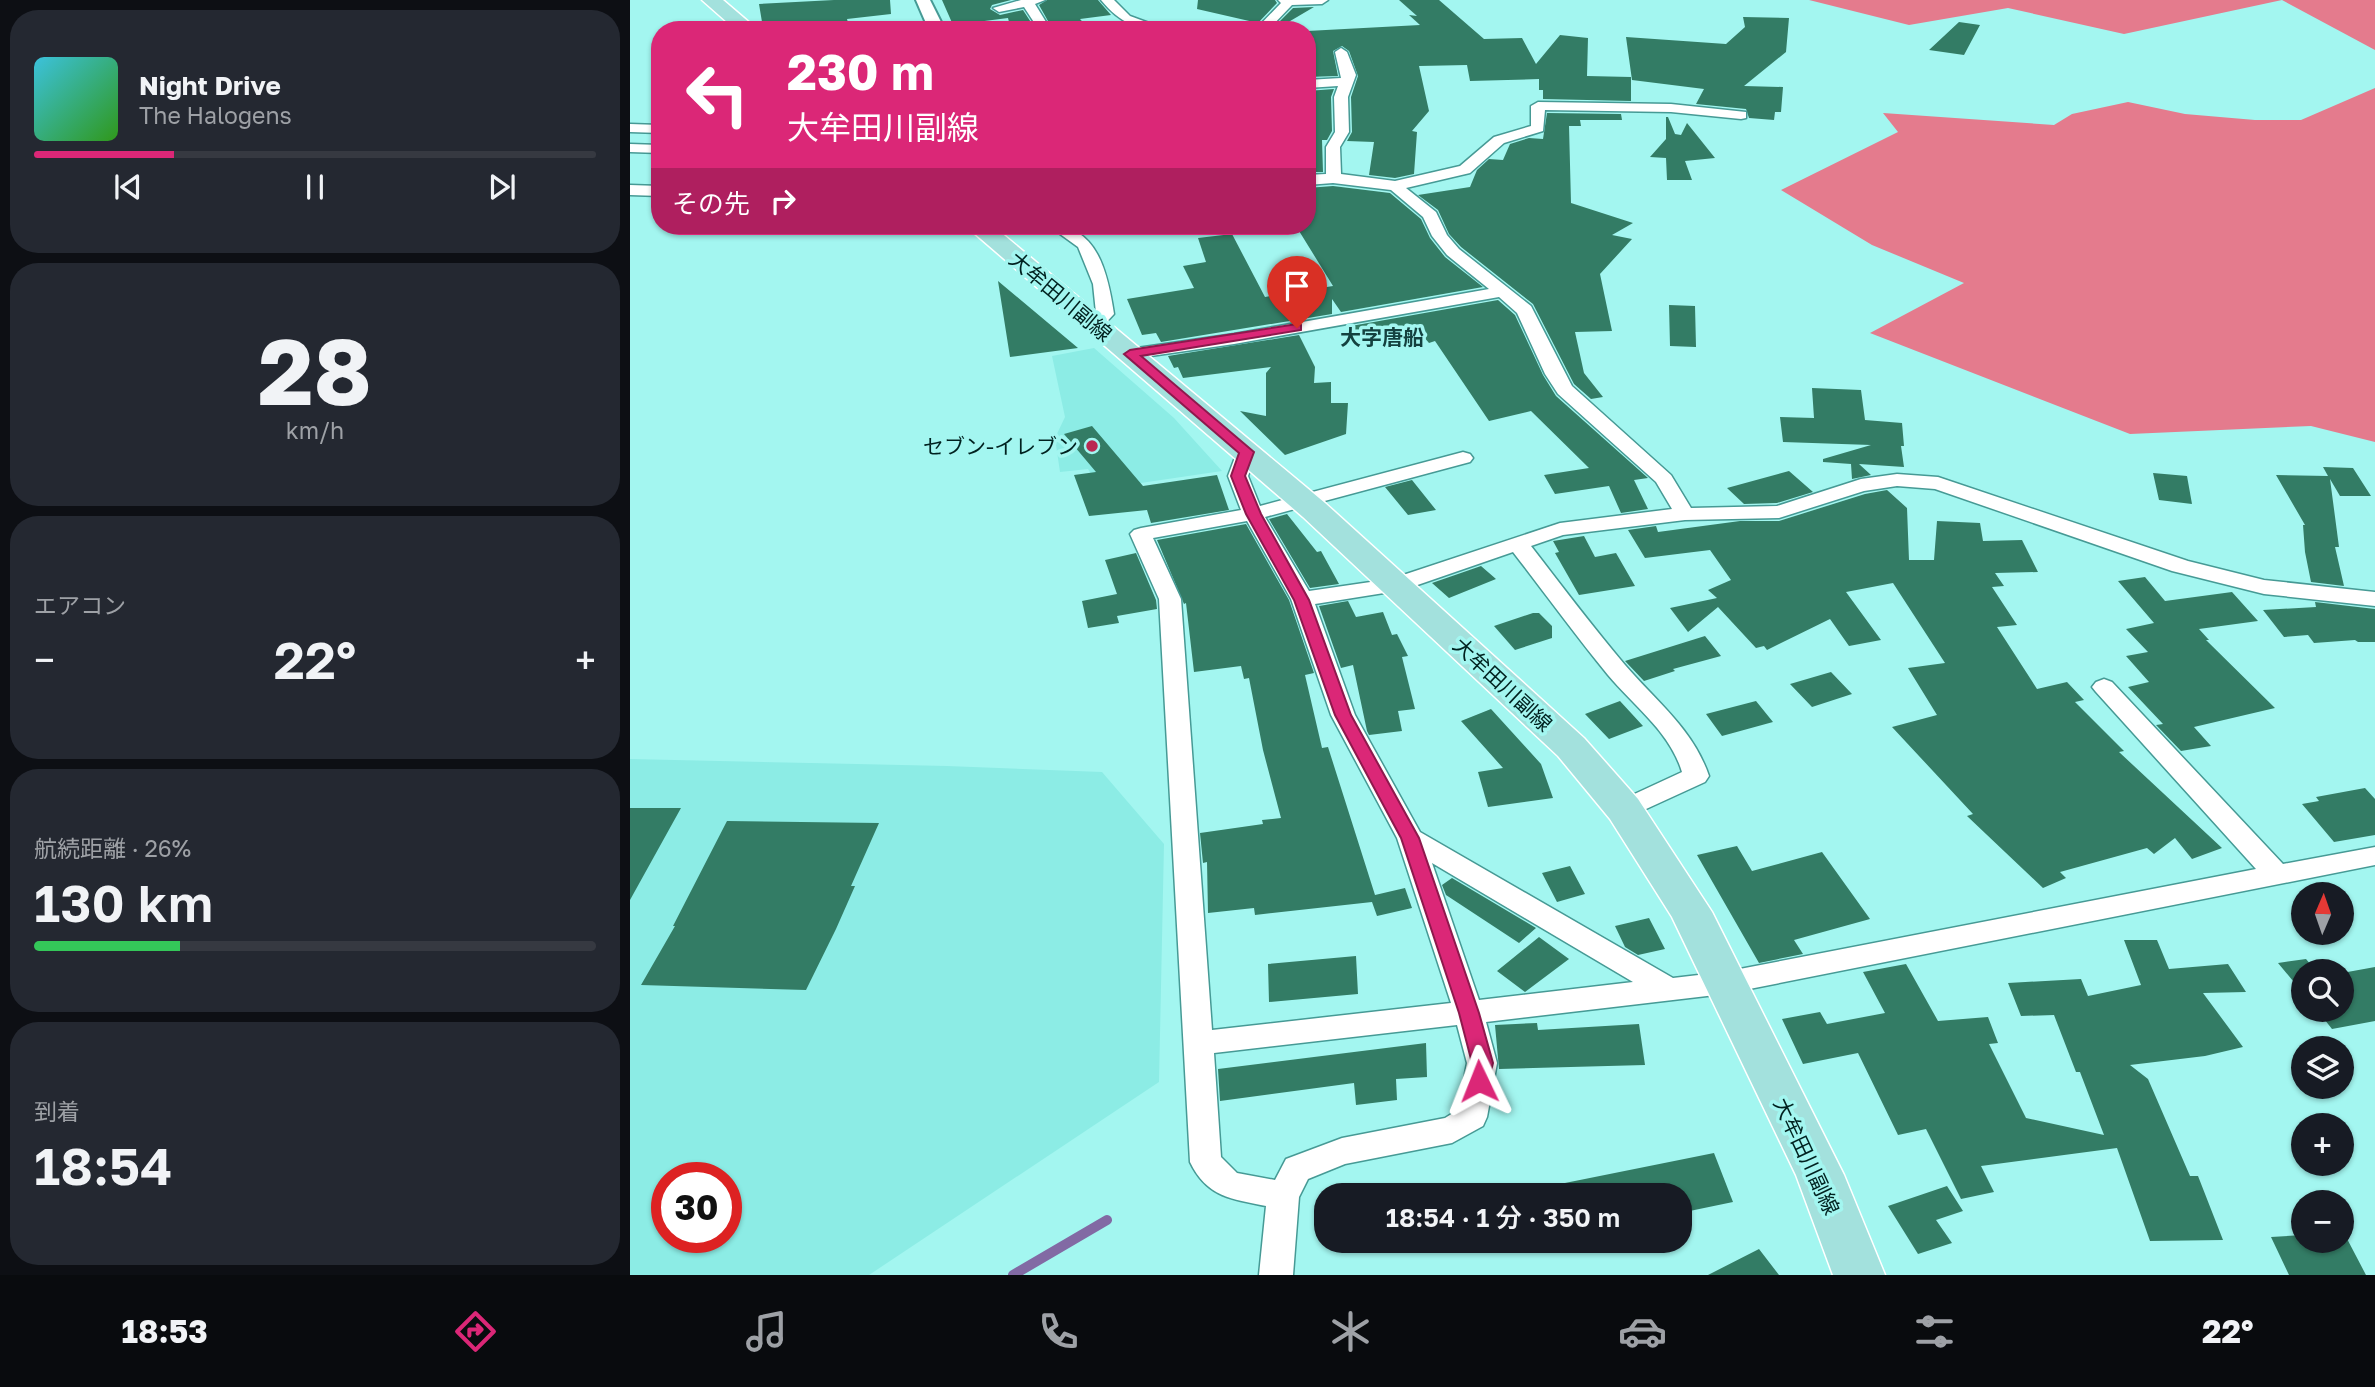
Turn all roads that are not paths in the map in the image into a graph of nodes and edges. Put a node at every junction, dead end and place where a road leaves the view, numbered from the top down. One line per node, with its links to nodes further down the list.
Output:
1 (711, 0): 8 (main road)
2 (923, 0): 9 (street)
3 (1107, 0): 11 (street)
4 (1322, 0): 6 (street)
5 (1034, 1): 7 (street); 10 (street)
6 (1286, 1): 12 (street)
7 (999, 8)
8 (737, 21)
9 (932, 21)
10 (1042, 21)
11 (1130, 21)
12 (1269, 21)
13 (1340, 52): 14 (street)
14 (1345, 82): 15 (street); 21 (street)
15 (1316, 84)
16 (1741, 115): 23 (street)
17 (630, 128): 18 (street)
18 (651, 129)
19 (630, 148): 20 (street)
20 (651, 149)
21 (1333, 178): 22 (street); 23 (street)
22 (1316, 179)
23 (1395, 186): 28 (street)
24 (630, 190): 25 (street)
25 (651, 191)
26 (988, 235): 29 (main road, 大牟田川副線)
27 (1070, 235): 29 (street)
28 (1501, 292): 30 (street); 35 (street)
29 (1094, 326): 30 (main road, 大牟田川副線)
30 (1130, 354): 31 (main road, 大牟田川副線)
31 (1247, 452): 33 (main road, 大牟田川副線); 34 (street)
32 (1463, 458): 33 (street)
33 (1303, 501): 34 (street); 37 (main road, 大牟田川副線)
34 (1254, 514): 39 (street); 48 (street)
35 (1685, 514): 36 (street); 38 (street)
36 (1518, 544): 37 (street); 41 (street)
37 (1395, 585): 39 (street); 41 (main road, 大牟田川副線)
38 (2375, 599)
39 (1301, 600): 42 (street)
40 (2105, 687): 44 (street)
41 (1624, 809): 45 (main road, 大牟田川副線)
42 (1410, 838): 46 (street); 47 (street)
43 (2375, 856): 44 (street)
44 (2277, 875): 45 (street)
45 (1724, 983): 46 (street); 51 (main road, 大牟田川副線)
46 (1670, 990): 47 (street)
47 (1469, 1013): 48 (street); 49 (street)
48 (1199, 1043): 49 (street)
49 (1283, 1196): 50 (street)
50 (1276, 1275)
51 (1859, 1275)

